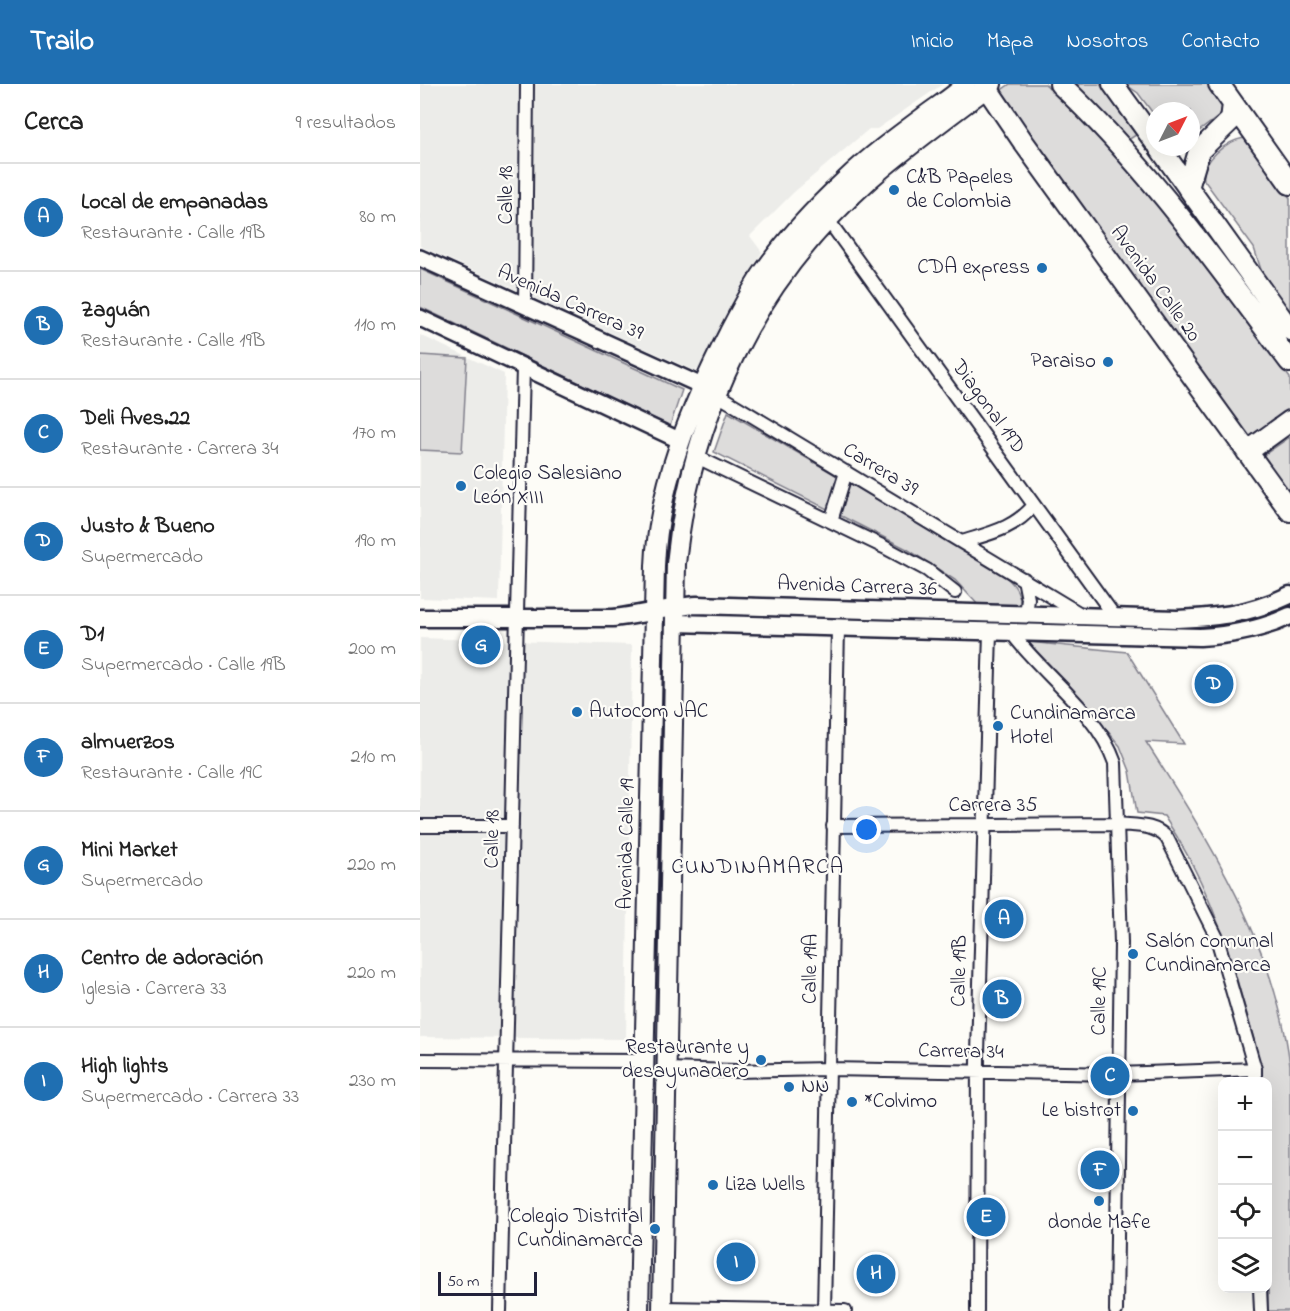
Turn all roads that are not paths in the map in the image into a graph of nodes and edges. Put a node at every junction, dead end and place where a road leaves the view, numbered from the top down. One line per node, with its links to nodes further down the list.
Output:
1 (527, 84): 14 (street, Calle 18)
2 (966, 84): 19 (main road)
3 (1060, 84): 17 (highway)
4 (1113, 84): 8 (highway)
5 (1219, 84): 7 (highway)
6 (988, 85): 12 (main road); 22 (highway, Avenida Calle 20)
7 (1233, 104): 10 (highway); 11 (highway)
8 (1146, 130)
9 (1165, 156): 11 (highway)
10 (1290, 184)
11 (1188, 188): 16 (highway)
12 (828, 220): 19 (main road); 25 (street, Diagonal 19D)
13 (420, 258): 14 (street, Avenida Carrera 39)
14 (525, 306): 19 (street, Avenida Carrera 39)
15 (420, 318): 18 (street)
16 (1290, 330)
17 (1290, 362)
18 (523, 367): 21 (street); 39 (street, Calle 18)
19 (709, 390): 21 (main road, Avenida Calle 19); 23 (main road, Avenida Calle 19); 24 (street, Carrera 39)
20 (1290, 421): 22 (highway)
21 (681, 441): 32 (main road, Avenida Calle 19)
22 (1247, 452): 26 (highway, Avenida Calle 20)
23 (695, 456): 27 (street); 34 (main road, Avenida Calle 19)
24 (846, 472): 27 (street); 28 (street, Carrera 39)
25 (1034, 506): 28 (street); 37 (street, Diagonal 19D)
26 (1290, 511)
27 (831, 521): 30 (street)
28 (962, 542): 29 (street, Carrera 39)
29 (1024, 579): 33 (street); 35 (street, Carrera 39)
30 (955, 592)
31 (1290, 595): 37 (main road, Avenida Carrera 36)
32 (654, 612): 34 (main road, Avenida Carrera 36); 39 (main road, Avenida Carrera 36); 50 (main road, Avenida Calle 19)
33 (1018, 614): 34 (main road, Avenida Carrera 36); 35 (main road, Avenida Carrera 36); 42 (main road)
34 (675, 615): 40 (main road, Avenida Carrera 36); 51 (main road, Avenida Calle 19)
35 (1083, 616): 37 (main road, Avenida Carrera 36)
36 (1290, 616): 42 (main road, Avenida Carrera 36)
37 (1115, 617)
38 (420, 618): 39 (main road, Avenida Carrera 36)
39 (517, 618): 45 (street, Calle 18)
40 (838, 628): 41 (main road, Avenida Carrera 36); 46 (street, Calle 19A)
41 (990, 632): 42 (main road, Avenida Carrera 36); 47 (street, Calle 19B)
42 (1011, 632): 43 (street, Calle 19C)
43 (1118, 824): 47 (street, Carrera 35); 54 (street, Calle 19C); 55 (street, Carrera 35)
44 (420, 826): 45 (street)
45 (512, 826): 49 (street, Calle 18)
46 (833, 826): 47 (street, Carrera 35); 52 (street, Calle 19A)
47 (983, 826): 53 (street, Calle 19B)
48 (420, 1060): 49 (street)
49 (507, 1060): 50 (street); 58 (street, Calle 18)
50 (645, 1061): 59 (main road, Avenida Calle 19)
51 (666, 1069): 52 (street, Carrera 34); 57 (main road, Avenida Calle 19)
52 (829, 1070): 53 (street, Carrera 34); 60 (street, Calle 19A)
53 (978, 1072): 54 (street, Carrera 34); 62 (street, Calle 19B)
54 (1118, 1074): 55 (street, Carrera 34); 63 (street, Calle 19C)
55 (1255, 1075)
56 (1260, 1293): 64 (street)
57 (662, 1310): 60 (street)
58 (500, 1311)
59 (639, 1311)
60 (824, 1311): 61 (street)
61 (845, 1311)
62 (977, 1311)
63 (1116, 1311)
64 (1260, 1311)

